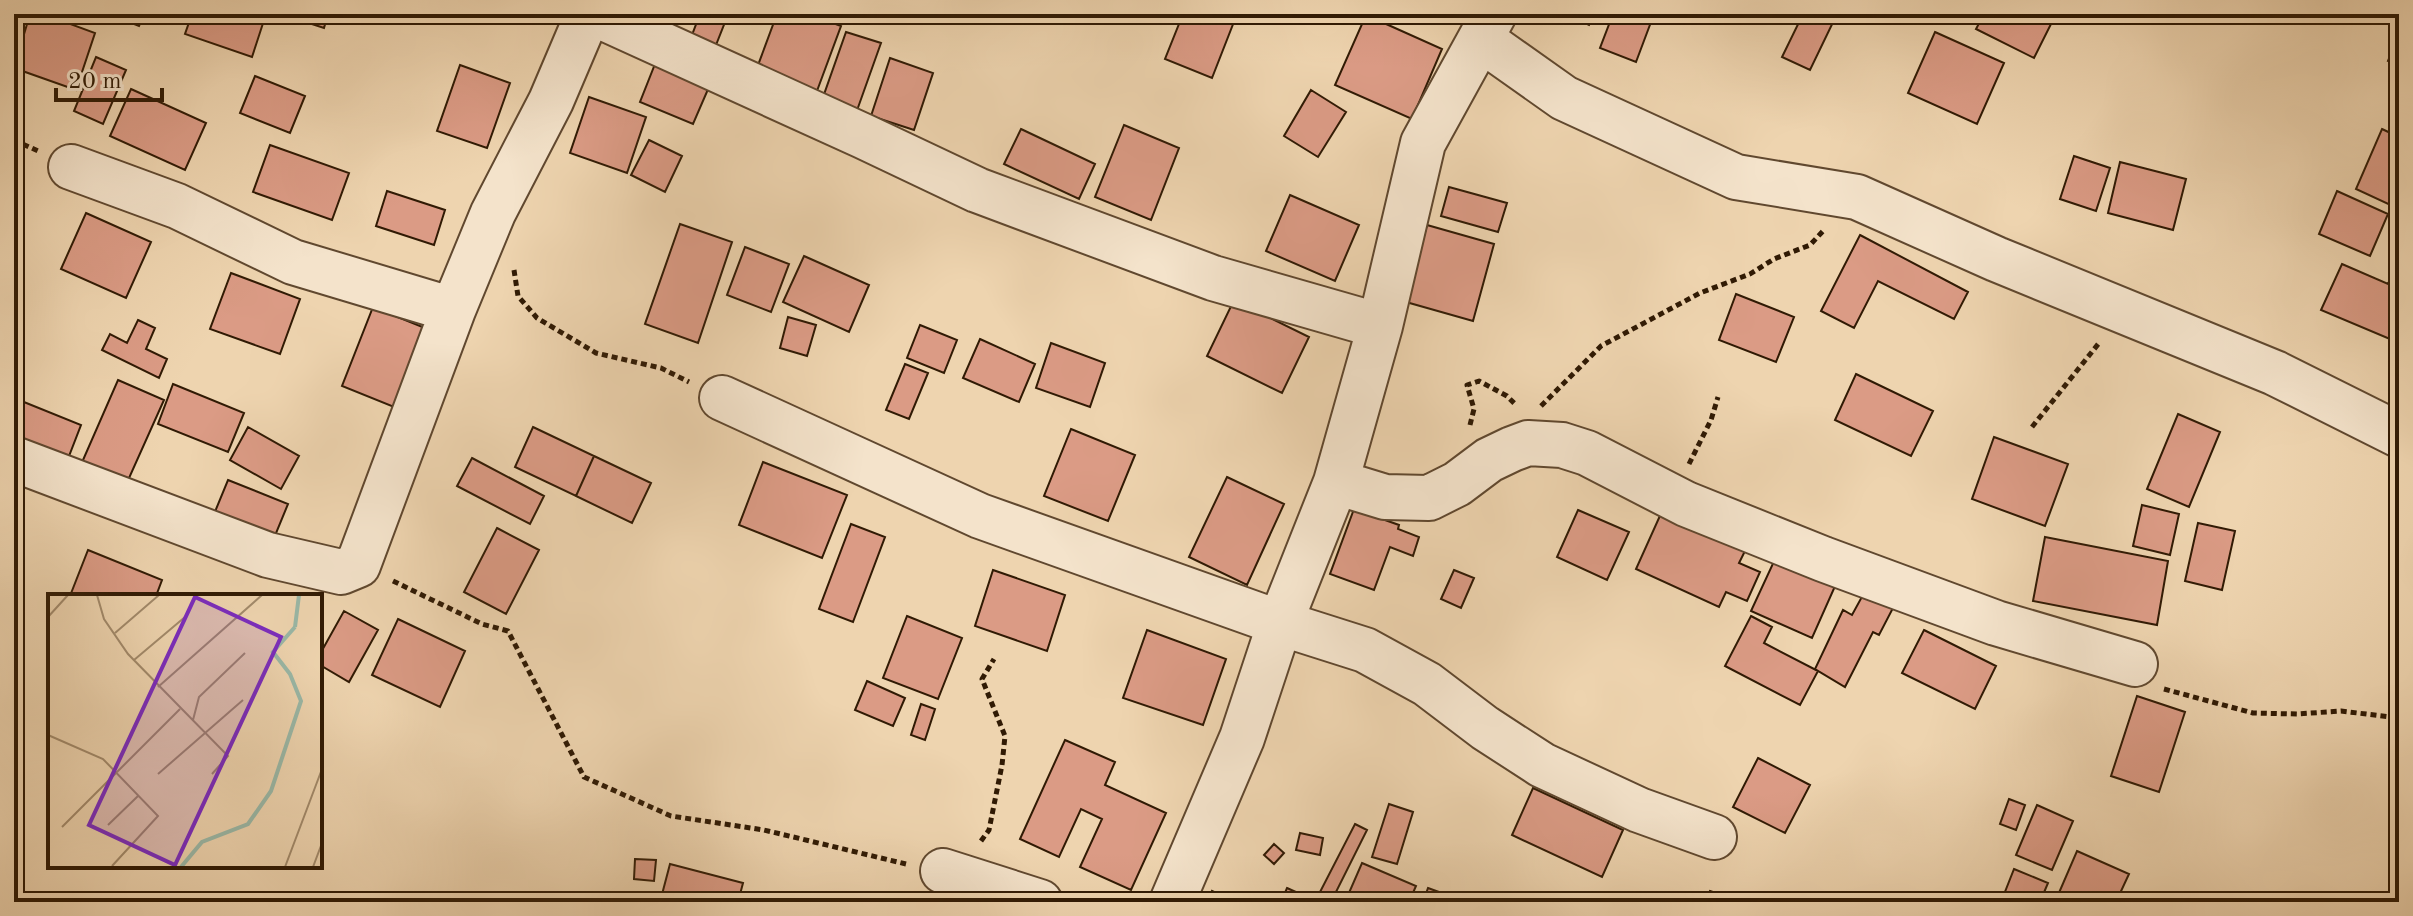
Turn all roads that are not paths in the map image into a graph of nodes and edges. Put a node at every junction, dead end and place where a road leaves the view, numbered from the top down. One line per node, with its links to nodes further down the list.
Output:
1 (588, 14): 5 (street)
2 (595, 14): 6 (street)
3 (1488, 27): 6 (street); 8 (street)
4 (71, 167): 5 (street)
5 (453, 310): 9 (street)
6 (1380, 326): 10 (street)
7 (722, 398): 11 (street)
8 (2399, 435)
9 (14, 459)
10 (1336, 482): 11 (street); 12 (street)
11 (1280, 623): 13 (street); 16 (street)
12 (2135, 664)
13 (1714, 837)
14 (952, 874): 15 (street)
15 (1040, 902)
16 (1172, 902)

